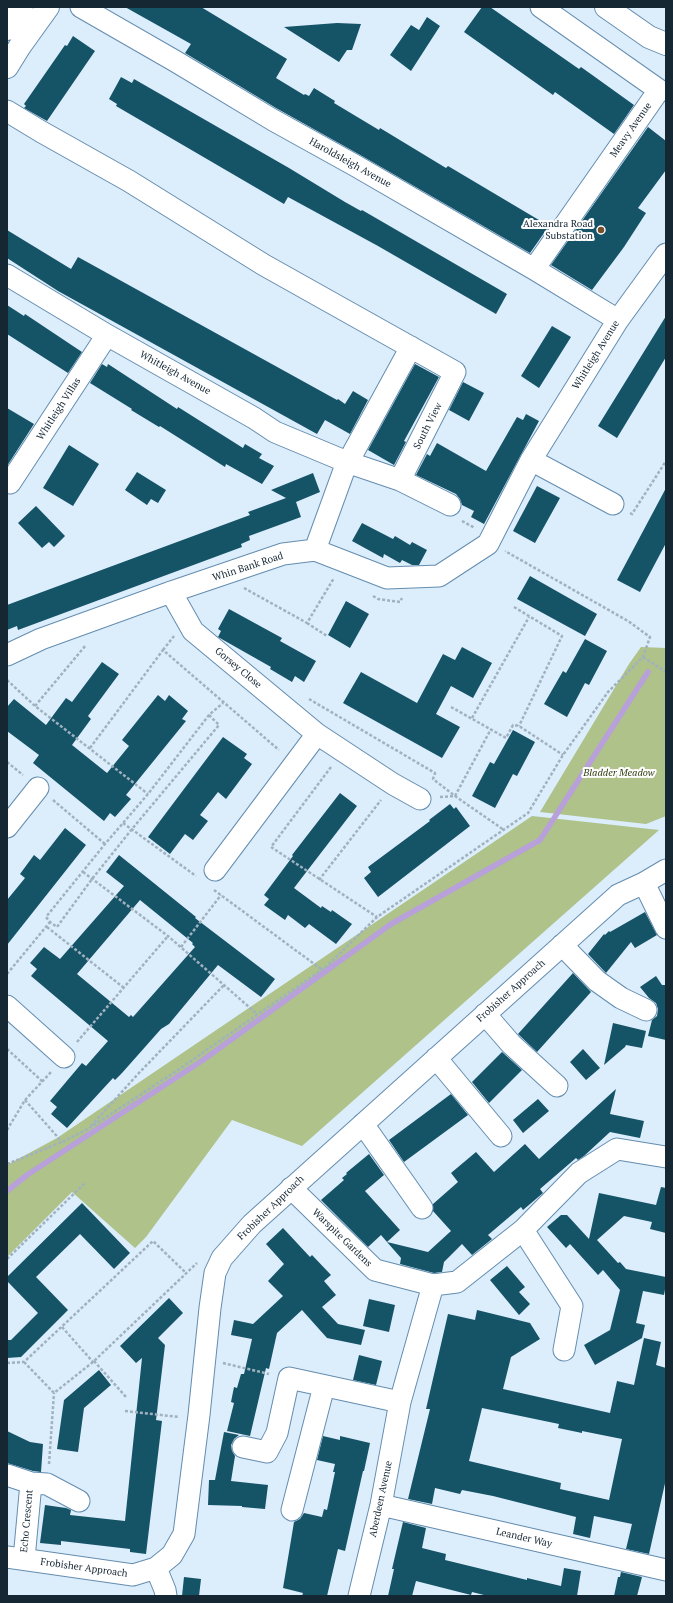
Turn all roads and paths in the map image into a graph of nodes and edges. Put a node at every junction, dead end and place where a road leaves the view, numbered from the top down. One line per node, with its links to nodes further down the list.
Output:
1 (22, 7): 6 (main road)
2 (48, 7): 8 (main road)
3 (81, 7): 12 (street, Haroldsleigh Avenue)
4 (541, 7): 12 (street, Meavy Avenue)
5 (606, 7): 7 (main road)
6 (7, 29)
7 (666, 44)
8 (14, 48): 9 (main road)
9 (7, 67)
10 (7, 111): 16 (street)
11 (666, 254): 14 (street, Whitleigh Avenue)
12 (534, 269): 14 (street, Haroldsleigh Avenue)
13 (7, 275): 15 (street, Whitleigh Avenue)
14 (618, 320): 17 (street, Whitleigh Avenue)
15 (107, 335): 19 (street, Whitleigh Avenue); 21 (street, Whitleigh Villas)
16 (411, 347): 19 (street); 20 (street, South View)
17 (531, 460): 22 (street); 24 (street, Whitleigh Avenue)
18 (666, 461): 22 (path)
19 (348, 462): 20 (street, Whitleigh Avenue); 25 (street)
20 (400, 480): 23 (street, Whitleigh Avenue)
21 (10, 483)
22 (613, 504)
23 (450, 505): 24 (path)
24 (490, 540): 28 (street, Whin Bank Road)
25 (315, 550): 28 (street, Whin Bank Road); 32 (street, Whin Bank Road)
26 (513, 556): 40 (path)
27 (328, 576): 29 (path)
28 (411, 577): 33 (path)
29 (334, 578): 30 (path); 36 (path)
30 (340, 580)
31 (239, 585): 36 (path)
32 (171, 592): 39 (street, Whin Bank Road); 51 (street, Gorsey Close)
33 (372, 595)
34 (514, 608): 35 (path)
35 (529, 617): 48 (path); 49 (path)
36 (307, 623): 37 (path)
37 (327, 636)
38 (88, 641): 45 (path)
39 (7, 656)
40 (643, 657): 41 (path); 55 (path)
41 (666, 672)
42 (7, 680): 45 (path)
43 (308, 698): 59 (path)
44 (223, 703): 47 (path); 52 (path); 54 (path)
45 (35, 706): 52 (path)
46 (452, 706): 48 (path)
47 (209, 715): 58 (path); 63 (path)
48 (472, 718): 50 (path)
49 (519, 726): 50 (path); 55 (path)
50 (491, 729): 59 (path)
51 (316, 734): 53 (street, Gorsey Close); 69 (street)
52 (90, 748): 58 (path)
53 (343, 750): 56 (street, Gorsey Close); 70 (path)
54 (279, 751)
55 (563, 755): 64 (path)
56 (393, 784): 60 (street, Gorsey Close); 70 (path)
57 (38, 788): 62 (street); 65 (path)
58 (148, 794): 61 (path)
59 (455, 796): 64 (path)
60 (420, 799)
61 (123, 823): 63 (path); 65 (path)
62 (7, 827)
63 (132, 829): 68 (path); 69 (path)
64 (504, 830): 73 (path)
65 (105, 844): 67 (path)
66 (666, 870): 71 (street, Frobisher Approach)
67 (83, 872): 68 (path); 74 (path)
68 (92, 879): 74 (path); 77 (path)
69 (208, 879): 72 (path)
70 (319, 880): 73 (path)
71 (644, 883): 76 (street); 78 (street, Frobisher Approach)
72 (221, 895): 79 (path); 80 (path)
73 (377, 917): 80 (path)
74 (50, 922): 75 (path)
75 (47, 927): 81 (path); 83 (path)
76 (666, 928)
77 (168, 936): 79 (path); 83 (path)
78 (562, 946): 85 (street); 87 (street, Frobisher Approach)
79 (181, 947): 82 (path)
80 (321, 970): 86 (path)
81 (7, 974)
82 (224, 985): 86 (path); 94 (path)
83 (124, 988): 89 (path)
84 (7, 1006): 89 (street)
85 (646, 1010)
86 (257, 1014): 94 (path)
87 (485, 1014): 90 (street, Frobisher Approach); 91 (street)
88 (7, 1049): 92 (path)
89 (64, 1057)
90 (436, 1058): 93 (street, Frobisher Approach); 96 (street)
91 (557, 1086)
92 (25, 1100): 95 (path); 97 (path)
93 (363, 1124): 101 (street, Frobisher Approach); 102 (street)
94 (88, 1129): 97 (path)
95 (7, 1130)
96 (501, 1136)
97 (62, 1142): 99 (path)
98 (666, 1157): 103 (street, Warspite Gardens)
99 (7, 1164)
100 (86, 1182): 105 (path)
101 (291, 1188): 107 (street, Warspite Gardens); 110 (street, Frobisher Approach)
102 (422, 1208)
103 (522, 1230): 107 (street, Warspite Gardens); 109 (street)
104 (202, 1258): 106 (path)
105 (7, 1259)
106 (186, 1273): 108 (path); 111 (path)
107 (433, 1285): 118 (street, Aberdeen Avenue)
108 (62, 1327): 111 (path); 112 (path)
109 (564, 1350)
110 (205, 1359): 114 (path); 128 (street, Frobisher Approach)
111 (94, 1361): 116 (path); 117 (path)
112 (24, 1362): 113 (path); 116 (path)
113 (7, 1363)
114 (289, 1378): 115 (street); 121 (street)
115 (324, 1386): 118 (street); 126 (street)
116 (54, 1393): 123 (path)
117 (126, 1397)
118 (400, 1402): 125 (street, Aberdeen Avenue)
119 (125, 1411): 120 (path)
120 (180, 1417)
121 (243, 1447)
122 (7, 1475): 123 (street, Echo Crescent)
123 (39, 1484): 124 (street, Echo Crescent); 127 (street, Echo Crescent)
124 (80, 1501)
125 (381, 1505): 129 (street, Leander Way); 131 (street, Aberdeen Avenue)
126 (292, 1510)
127 (16, 1558): 128 (street, Frobisher Approach)
128 (156, 1568): 130 (street)
129 (666, 1570)
130 (166, 1596)
131 (359, 1596)

